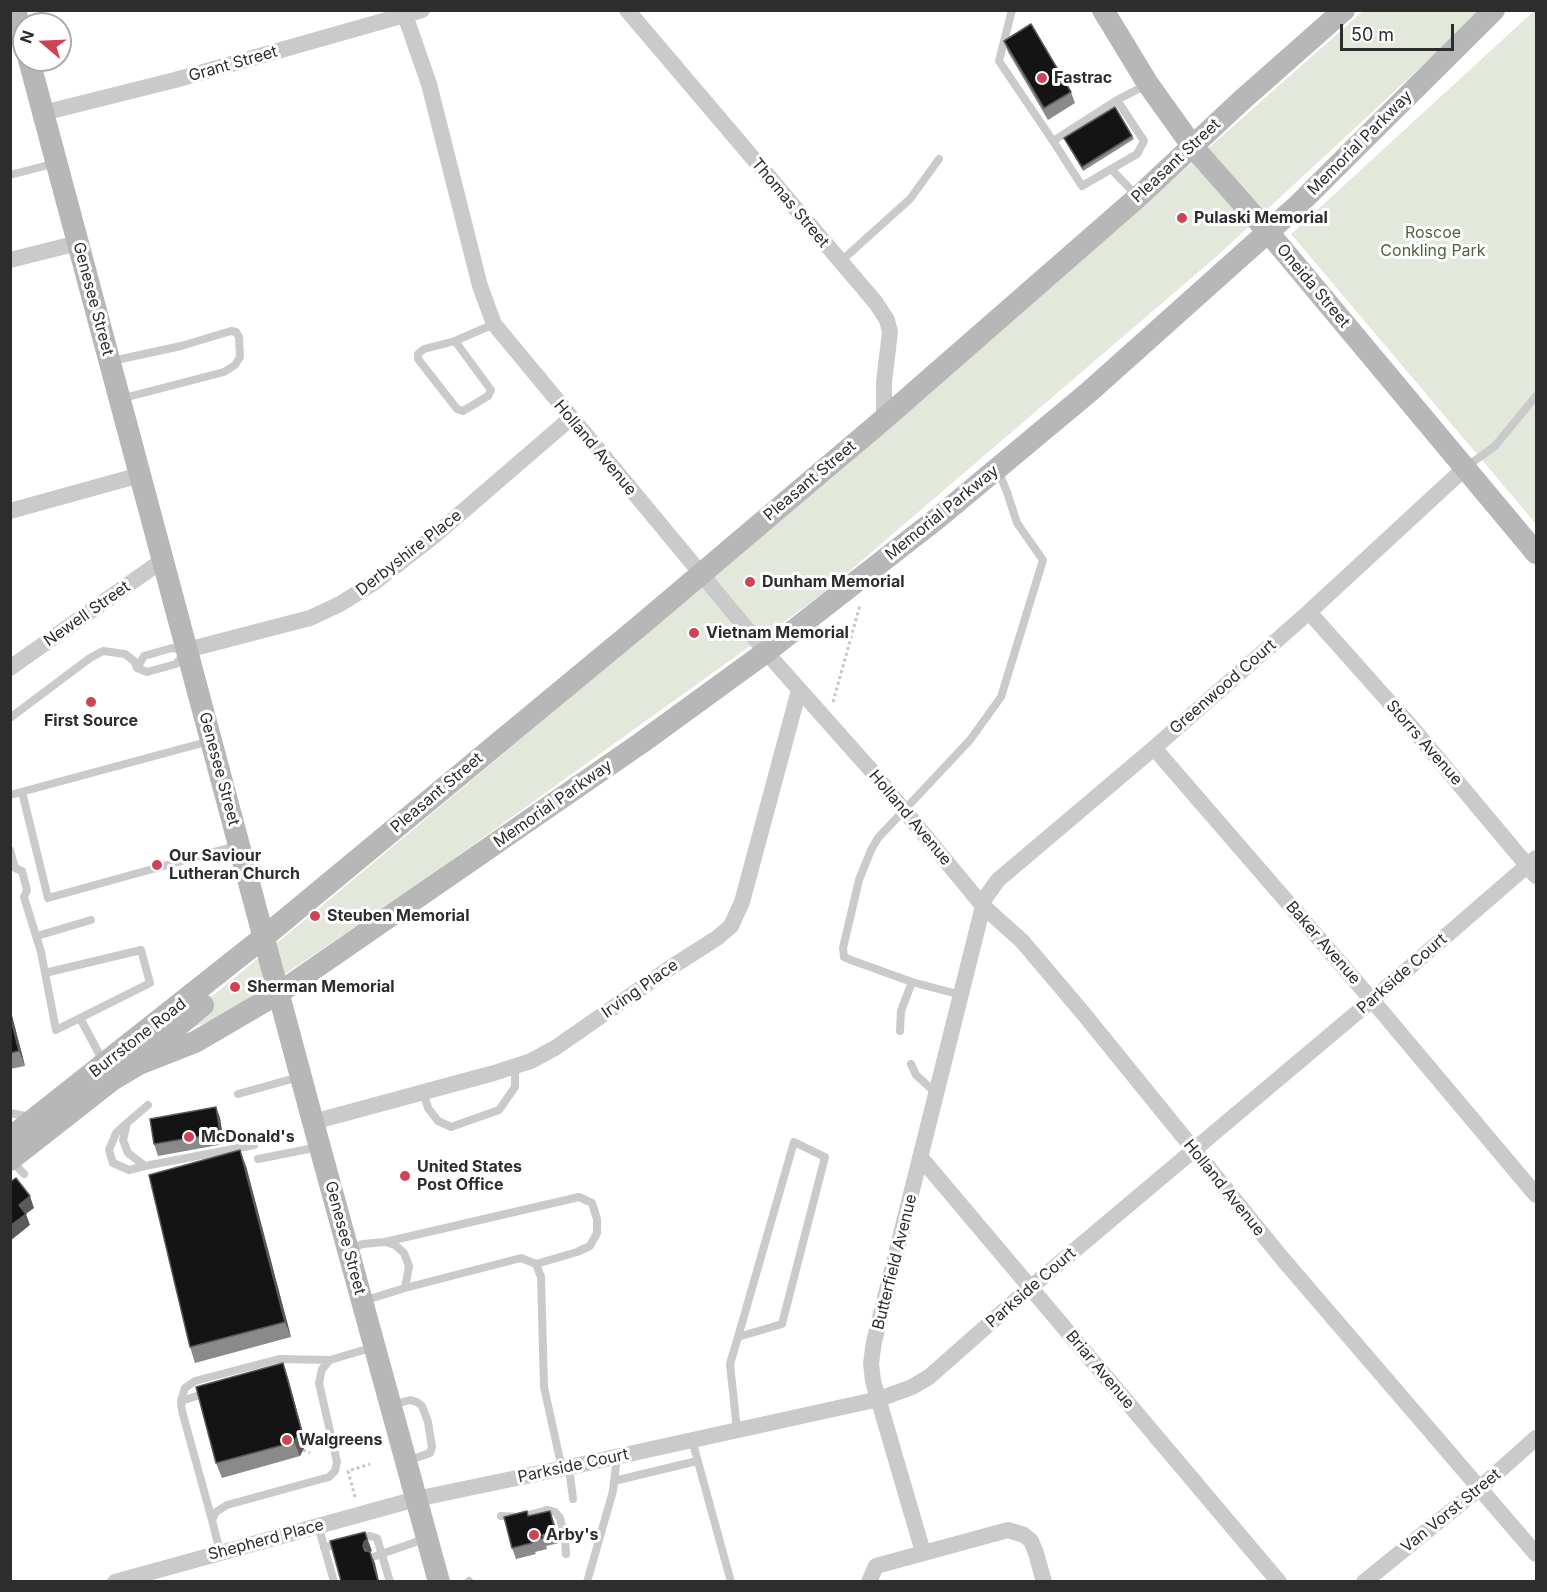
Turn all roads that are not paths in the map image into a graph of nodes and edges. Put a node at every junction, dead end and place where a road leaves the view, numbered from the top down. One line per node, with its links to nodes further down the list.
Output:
1 (422, 10): 7 (street, Grant Street)
2 (627, 10): 22 (street, Thomas Street)
3 (1012, 10): 12 (lane)
4 (1103, 10): 9 (street, Oneida Street)
5 (1344, 10): 13 (street, Pleasant Street)
6 (1494, 10): 19 (street, Memorial Parkway)
7 (405, 15): 11 (street, Grant Street); 23 (street, Holland Avenue)
8 (32, 72): 11 (street, Genesee Street)
9 (1148, 84): 10 (lane); 13 (street, Oneida Street)
10 (1118, 100): 12 (lane); 16 (lane)
11 (43, 113): 15 (street, Genesee Street)
12 (1053, 141): 16 (lane)
13 (1193, 147): 18 (street, Pleasant Street); 19 (street, Oneida Street)
14 (939, 159): 22 (lane)
15 (56, 163): 17 (lane); 20 (street, Genesee Street)
16 (1111, 169): 18 (lane)
17 (10, 175)
18 (1138, 197): 29 (street, Pleasant Street)
19 (1268, 232): 30 (street, Oneida Street); 31 (street, Memorial Parkway)
20 (78, 243): 21 (street); 25 (street, Genesee Street)
21 (10, 260)
22 (840, 262): 29 (street, Thomas Street)
23 (494, 324): 24 (lane); 28 (street, Holland Avenue)
24 (455, 341): 24 (lane)
25 (110, 362): 27 (street, Genesee Street); 27 (lane)
26 (1536, 396): 30 (lane)
27 (120, 399): 32 (street, Genesee Street)
28 (571, 418): 36 (street, Holland Avenue); 38 (street, Derbyshire Place)
29 (884, 419): 36 (street, Pleasant Street)
30 (1466, 467): 34 (street, Oneida Street); 37 (street, Greenwood Court)
31 (997, 468): 39 (street, Memorial Parkway); 48 (lane)
32 (140, 476): 33 (street); 35 (street, Genesee Street)
33 (10, 511)
34 (1536, 553)
35 (163, 560): 38 (street, Genesee Street); 40 (street, Newell Street)
36 (700, 574): 39 (street, Holland Avenue); 55 (street, Pleasant Street)
37 (1309, 612): 45 (street, Greenwood Court); 51 (street, Storrs Avenue)
38 (187, 650): 41 (lane); 41 (lane); 44 (street, Genesee Street)
39 (766, 652): 42 (street, Holland Avenue); 58 (street, Memorial Parkway)
40 (10, 668)
41 (136, 668): 43 (lane)
42 (799, 690): 48 (street, Holland Avenue); 64 (street, Irving Place)
43 (10, 718)
44 (211, 741): 46 (lane); 49 (street, Genesee Street)
45 (1154, 748): 52 (street, Greenwood Court); 60 (street, Baker Avenue)
46 (22, 792): 47 (lane); 49 (lane)
47 (10, 795)
48 (905, 811): 52 (street, Holland Avenue); 57 (lane)
49 (239, 845): 55 (street, Genesee Street)
50 (10, 850): 54 (lane)
51 (1534, 866): 60 (street, Parkside Court)
52 (983, 906): 59 (street, Butterfield Avenue); 78 (street, Holland Avenue)
53 (91, 920): 54 (lane)
54 (37, 936): 56 (lane)
55 (266, 944): 58 (street, Genesee Street); 65 (street, Burrstone Road)
56 (45, 973): 61 (lane); 61 (lane)
57 (912, 982): 59 (lane); 62 (lane)
58 (279, 993): 65 (street, Burrstone Road); 66 (street, Genesee Street)
59 (961, 995): 69 (street, Butterfield Avenue)
60 (1372, 1000): 78 (street, Parkside Court); 83 (street, Baker Avenue)
61 (80, 1018): 65 (lane)
62 (900, 1031)
63 (911, 1064): 69 (lane)
64 (515, 1066): 67 (street, Irving Place); 67 (lane)
65 (108, 1072): 74 (street, Burrstone Road)
66 (301, 1077): 68 (lane); 72 (street, Genesee Street)
67 (423, 1092): 72 (street, Irving Place)
68 (238, 1094)
69 (937, 1094): 79 (street, Butterfield Avenue)
70 (148, 1105): 73 (lane)
71 (10, 1113): 74 (lane)
72 (313, 1122): 77 (street, Genesee Street)
73 (127, 1123): 82 (lane); 82 (lane)
74 (44, 1130): 75 (street, Burrstone Road); 81 (street, Burrstone Road)
75 (10, 1138)
76 (254, 1145): 82 (lane)
77 (320, 1147): 80 (lane); 85 (street, Genesee Street)
78 (1193, 1150): 87 (street, Parkside Court); 107 (street, Holland Avenue)
79 (921, 1158): 87 (street, Briar Avenue); 96 (street, Butterfield Avenue)
80 (258, 1159)
81 (14, 1163)
82 (145, 1166)
83 (1536, 1195)
84 (386, 1242): 85 (lane); 86 (lane); 88 (lane)
85 (348, 1249): 89 (street, Genesee Street)
86 (536, 1264): 88 (lane); 105 (lane)
87 (1031, 1287): 96 (street, Parkside Court); 129 (street, Briar Avenue)
88 (405, 1288): 89 (lane)
89 (362, 1301): 91 (street, Genesee Street)
90 (738, 1337): 90 (lane); 99 (lane)
91 (375, 1347): 93 (lane); 98 (street, Genesee Street)
92 (301, 1358): 93 (lane); 94 (lane); 97 (lane)
93 (330, 1360): 111 (lane)
94 (259, 1375)
95 (219, 1389): 97 (lane)
96 (879, 1399): 99 (street, Parkside Court); 116 (street, Butterfield Avenue)
97 (181, 1401): 111 (lane)
98 (391, 1406): 103 (street, Genesee Street); 103 (lane)
99 (737, 1430): 101 (street, Parkside Court)
100 (1536, 1438): 107 (street, Van Vorst Street)
101 (692, 1440): 102 (street, Parkside Court); 104 (lane)
102 (617, 1457): 105 (street, Parkside Court); 106 (lane)
103 (406, 1461): 108 (street, Genesee Street)
104 (698, 1461): 106 (lane); 126 (lane)
105 (566, 1468): 108 (street, Parkside Court); 109 (lane)
106 (614, 1481): 125 (lane)
107 (1481, 1488): 118 (street, Holland Avenue); 130 (street, Van Vorst Street)
108 (416, 1499): 112 (street, Shepherd Place); 113 (street, Genesee Street)
109 (573, 1499)
110 (501, 1516): 117 (lane)
111 (212, 1520): 115 (lane)
112 (318, 1525): 114 (lane); 115 (street, Shepherd Place)
113 (427, 1538): 119 (lane); 124 (street, Genesee Street)
114 (324, 1548): 119 (lane); 123 (lane)
115 (220, 1552): 122 (street, Shepherd Place)
116 (923, 1552): 127 (street); 128 (street)
117 (566, 1554)
118 (1536, 1554)
119 (378, 1556): 121 (lane)
120 (379, 1578): 121 (lane)
121 (389, 1579)
122 (115, 1581)
123 (334, 1581)
124 (439, 1581)
125 (587, 1581)
126 (731, 1581)
127 (869, 1581)
128 (1044, 1581)
129 (1280, 1581)
130 (1364, 1581)

